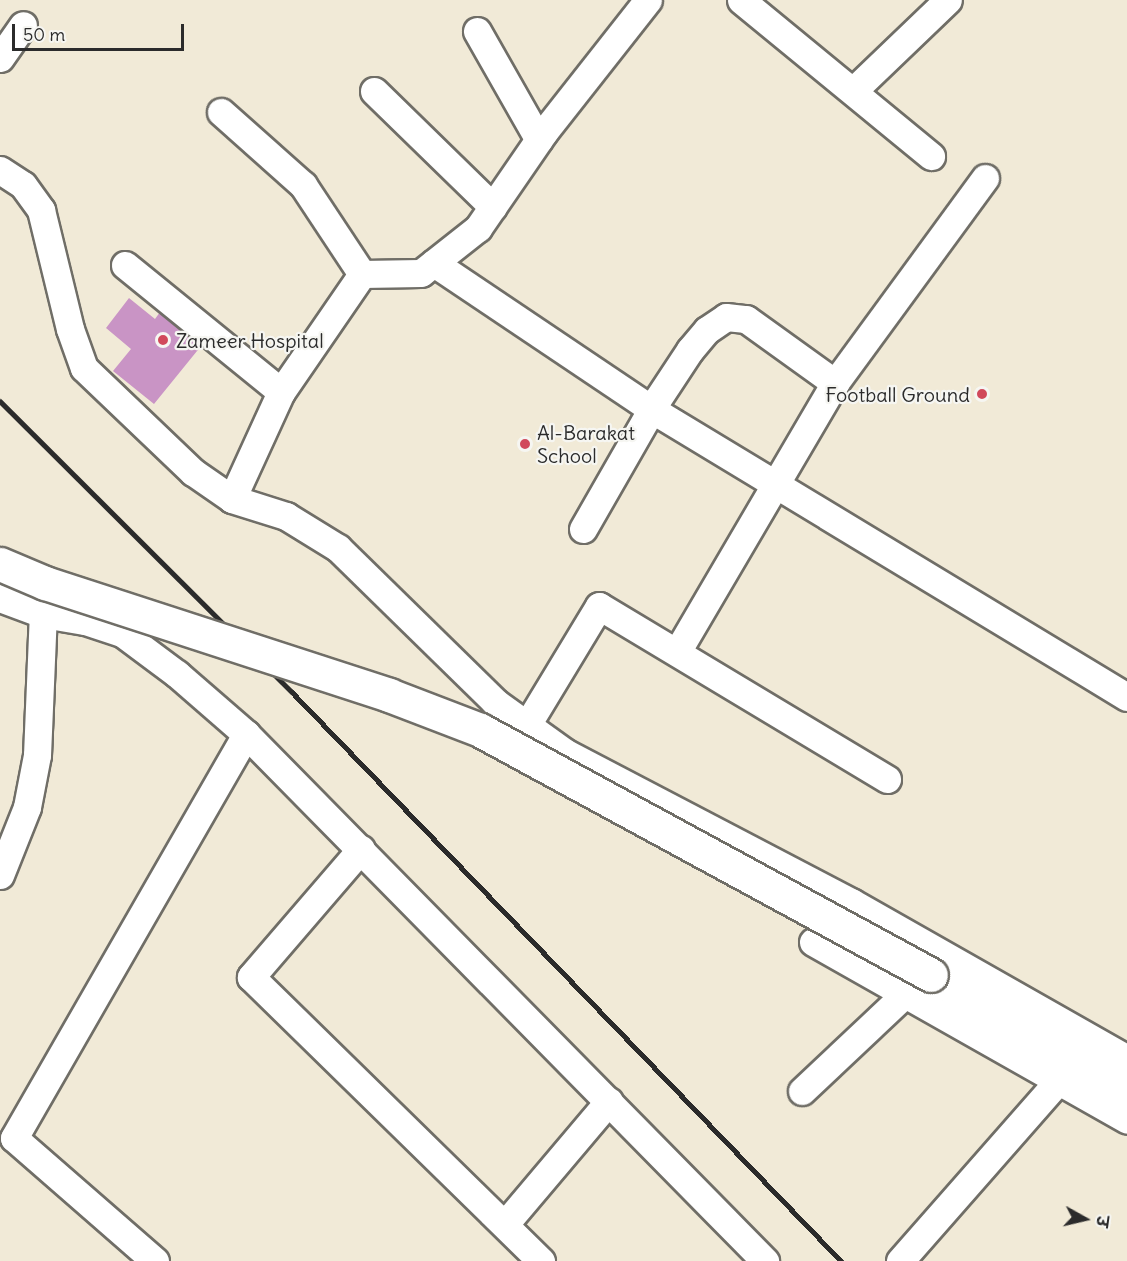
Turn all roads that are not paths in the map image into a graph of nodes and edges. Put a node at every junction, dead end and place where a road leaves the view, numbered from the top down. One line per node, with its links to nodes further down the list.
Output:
1 (648, 0): 10 (street)
2 (741, 0): 7 (street)
3 (948, 0): 7 (street)
4 (23, 25): 6 (street)
5 (477, 31): 10 (street)
6 (0, 58)
7 (854, 90): 11 (street)
8 (374, 91): 14 (street)
9 (221, 112): 17 (street)
10 (539, 140): 14 (street)
11 (931, 156)
12 (0, 170): 22 (street)
13 (985, 178): 18 (street)
14 (493, 207): 15 (street)
15 (434, 263): 17 (street); 20 (street)
16 (125, 265): 19 (street)
17 (362, 274): 19 (street)
18 (836, 384): 20 (street); 21 (street)
19 (281, 392): 22 (street)
20 (651, 409): 21 (street); 23 (street)
21 (777, 485): 27 (street); 28 (street)
22 (232, 499): 29 (street)
23 (583, 529)
24 (0, 564): 38 (main road, bridge)
25 (0, 598): 26 (street)
26 (43, 614): 30 (street); 33 (street)
27 (677, 652): 29 (street); 31 (street)
28 (1126, 694)
29 (527, 725): 36 (street)
30 (246, 734): 32 (street); 43 (street)
31 (887, 779)
32 (361, 849): 40 (street); 42 (street)
33 (0, 875)
34 (813, 942): 35 (street)
35 (905, 994): 37 (street); 39 (street)
36 (1127, 1059)
37 (1058, 1081): 41 (street); 46 (street)
38 (1127, 1089)
39 (802, 1091)
40 (609, 1101): 42 (street); 45 (street)
41 (1127, 1120)
42 (505, 1224): 44 (street)
43 (155, 1261)
44 (541, 1261)
45 (765, 1261)
46 (900, 1261)

